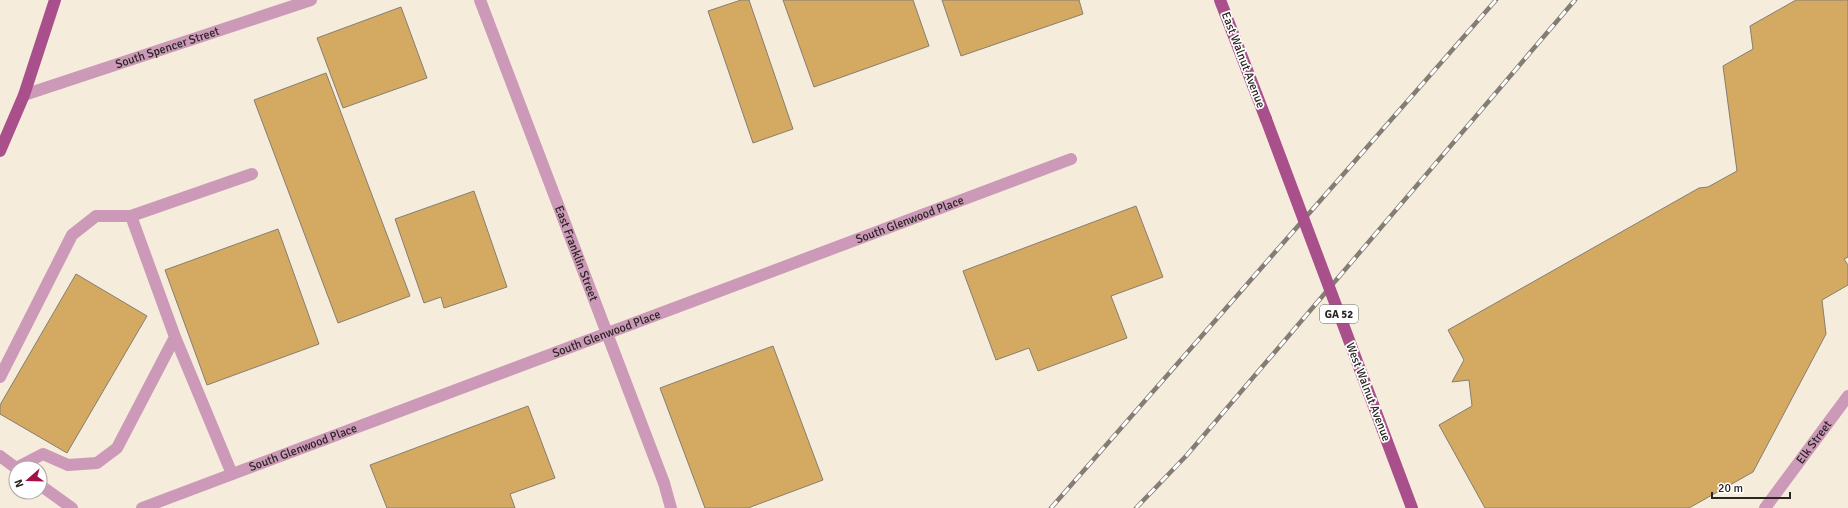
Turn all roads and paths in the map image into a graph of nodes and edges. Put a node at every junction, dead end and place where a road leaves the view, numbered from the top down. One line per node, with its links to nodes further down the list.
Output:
1 (55, 0): 5 (main road)
2 (311, 0): 5 (street, South Spencer Street)
3 (480, 0): 11 (street, East Franklin Street)
4 (1220, 0): 6 (main road, East Walnut Avenue / GA 52)
5 (24, 95): 7 (main road)
6 (1266, 119): 21 (main road, West Walnut Avenue / GA 52, bridge)
7 (0, 151)
8 (1071, 159): 11 (street, South Glenwood Place)
9 (252, 174): 10 (street)
10 (131, 216): 12 (street); 13 (street)
11 (608, 334): 16 (street, South Glenwood Place); 20 (street, East Franklin Street)
12 (175, 337): 15 (street); 16 (street)
13 (0, 377)
14 (1848, 396): 22 (street, Elk Street)
15 (31, 460)
16 (232, 474): 19 (street, South Glenwood Place)
17 (48, 491): 18 (street)
18 (72, 508)
19 (142, 508)
20 (671, 508)
21 (1412, 508)
22 (1765, 508)

